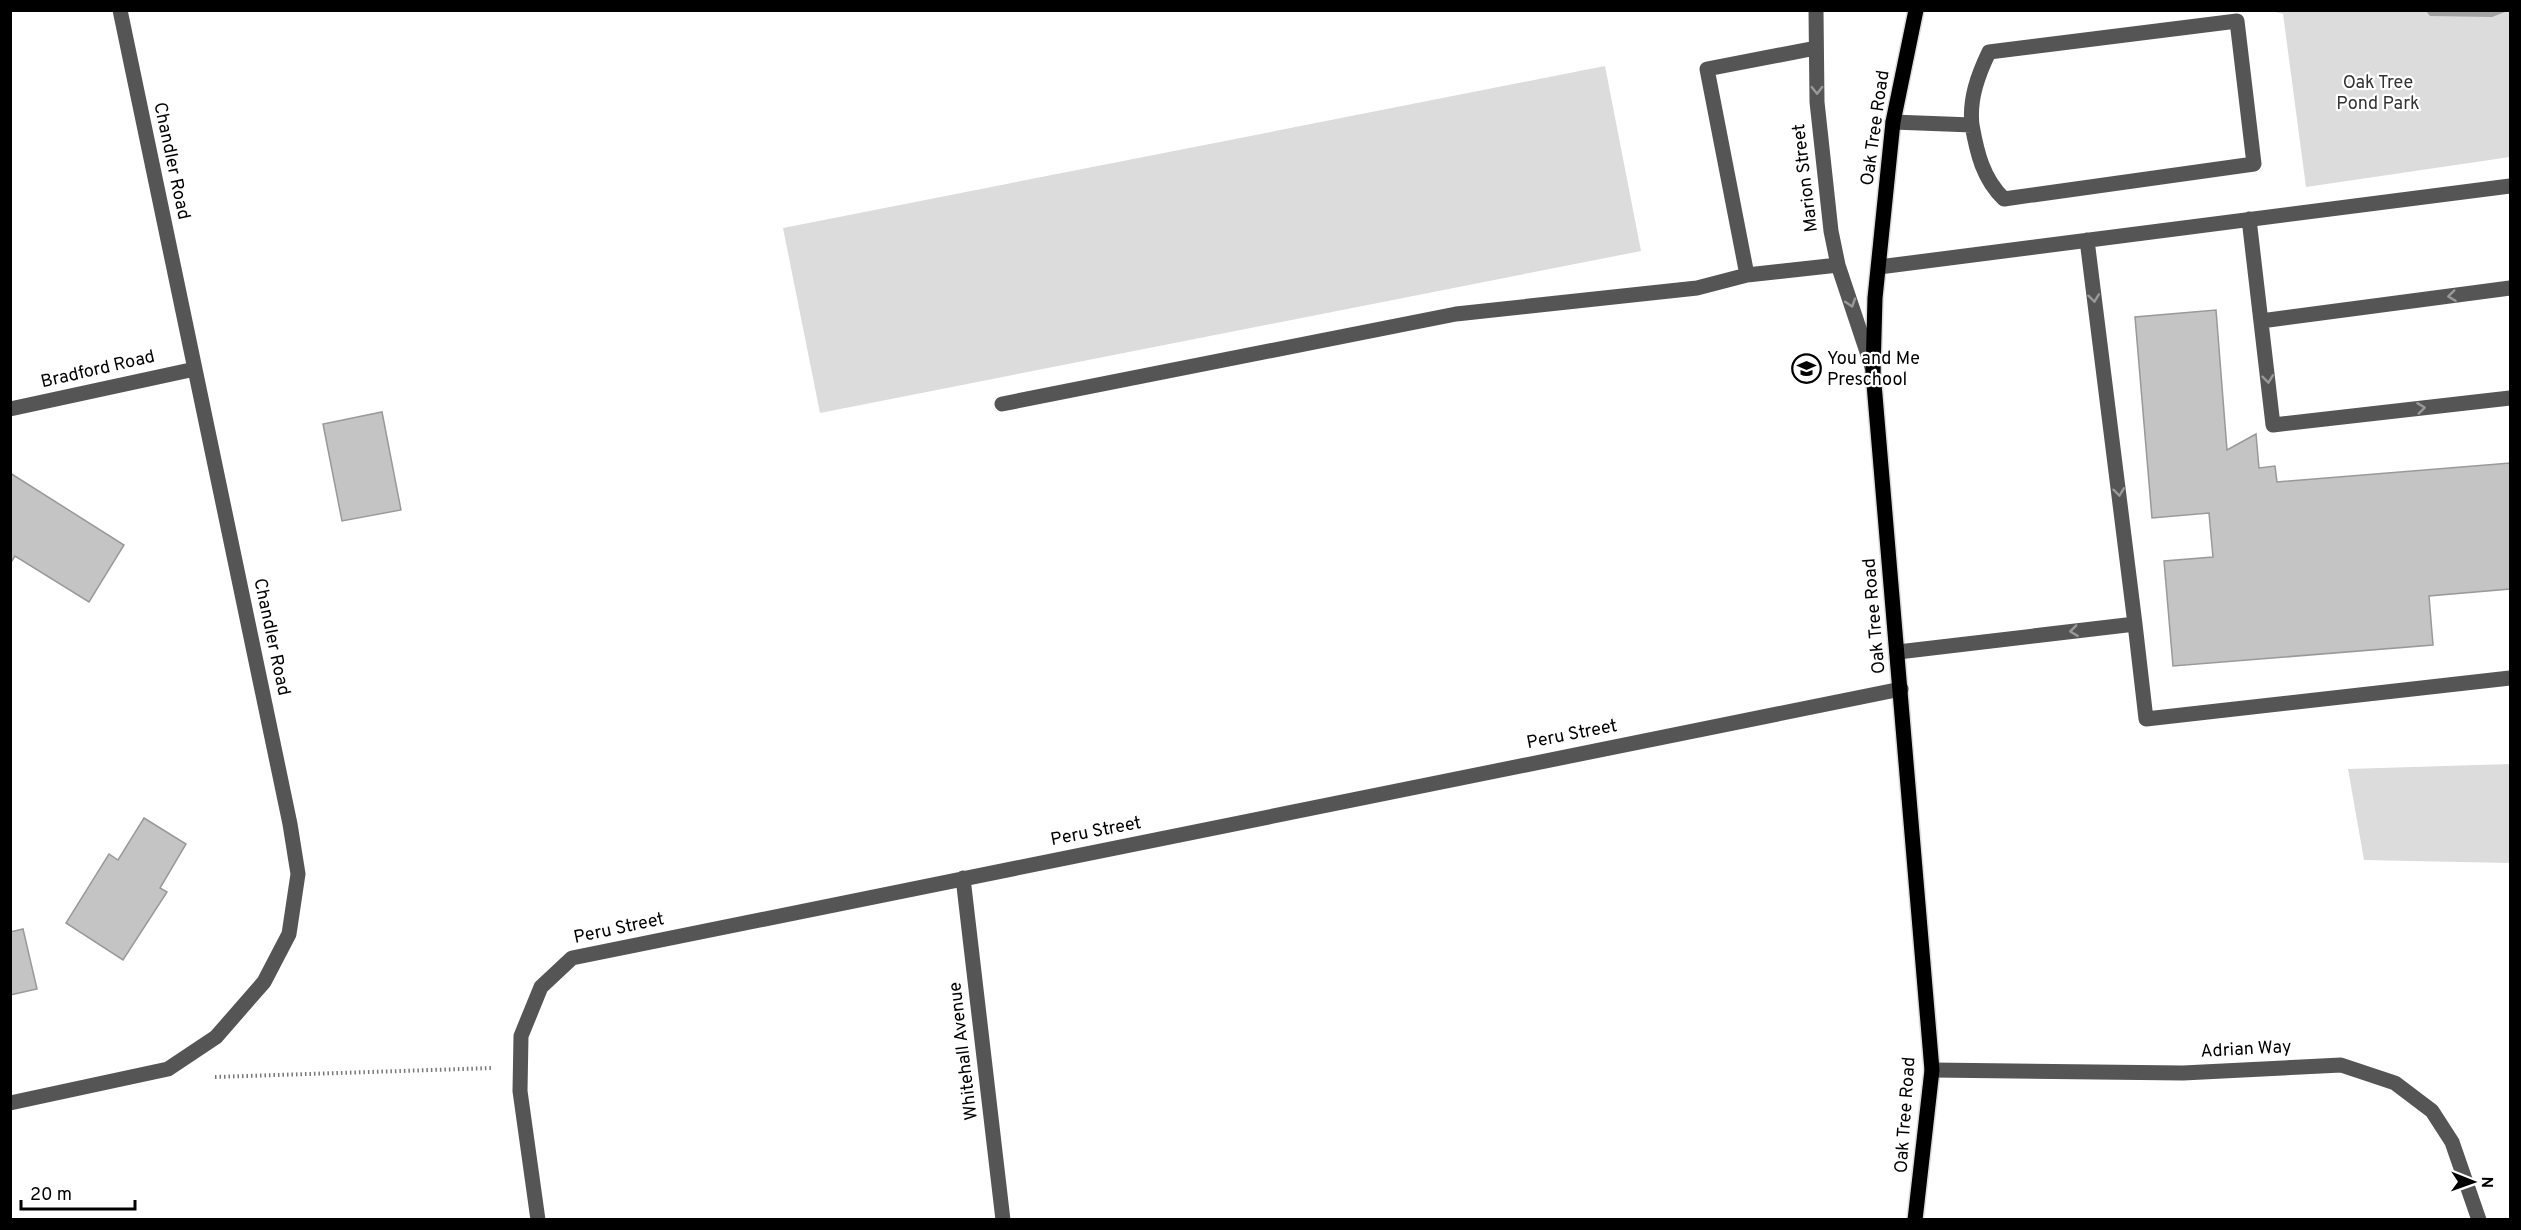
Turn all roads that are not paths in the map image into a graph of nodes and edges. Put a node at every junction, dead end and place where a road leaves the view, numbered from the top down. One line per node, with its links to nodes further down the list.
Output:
1 (120, 10): 15 (street, Chandler Road)
2 (1816, 10): 4 (street, Marion Street)
3 (1916, 10): 5 (main road, Oak Tree Road)
4 (1816, 48): 10 (street, Marion Street, one-way to 10); 12 (street)
5 (1893, 122): 6 (street); 11 (main road, Oak Tree Road)
6 (1972, 125): 6 (street)
7 (2511, 186): 8 (street)
8 (2249, 219): 9 (street); 14 (street)
9 (2087, 240): 11 (street); 20 (street, one-way to 20)
10 (1838, 265): 12 (street); 16 (street, Marion Street, one-way to 16)
11 (1879, 267): 16 (main road, Oak Tree Road)
12 (1747, 275): 18 (street)
13 (2511, 288): 14 (street, one-way to 14)
14 (2261, 321): 17 (street, one-way to 17)
15 (195, 369): 19 (street, Bradford Road); 26 (street, Chandler Road)
16 (1873, 372): 21 (main road, Oak Tree Road)
17 (2511, 398)
18 (1002, 404)
19 (10, 410)
20 (2135, 624): 21 (street, one-way to 21); 22 (street)
21 (1898, 652): 23 (main road, Oak Tree Road)
22 (2511, 678)
23 (1901, 689): 24 (street, Peru Street); 25 (main road, Oak Tree Road)
24 (963, 878): 27 (street, Peru Street); 28 (street, Whitehall Avenue)
25 (1932, 1070): 29 (main road, Oak Tree Road); 30 (street, Adrian Way)
26 (10, 1103)
27 (537, 1220)
28 (1003, 1220)
29 (1915, 1220)
30 (2479, 1220)

